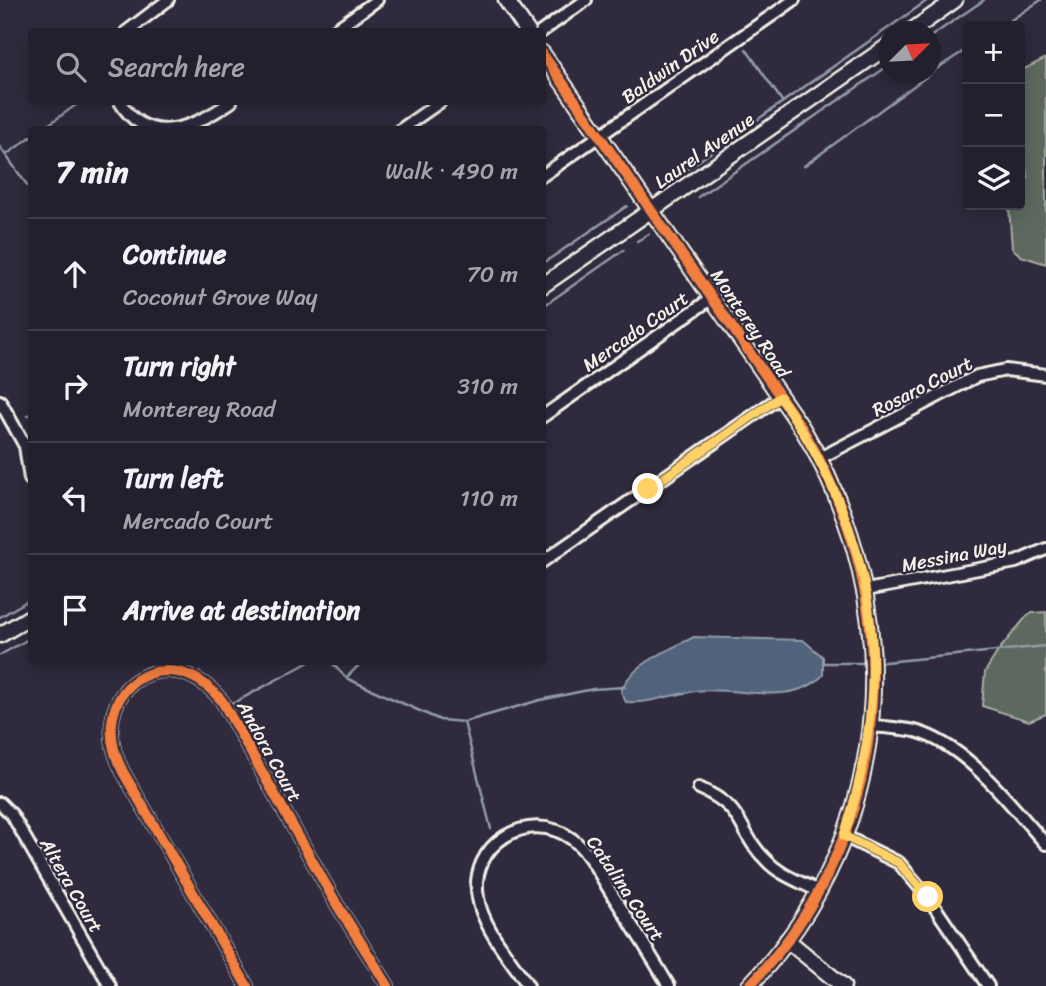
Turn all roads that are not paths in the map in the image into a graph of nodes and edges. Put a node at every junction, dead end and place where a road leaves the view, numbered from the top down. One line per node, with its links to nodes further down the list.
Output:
1 (168, 0): 8 (street)
2 (377, 0): 9 (street)
3 (506, 0): 10 (street)
4 (586, 0): 11 (street)
5 (794, 0): 20 (street, Baldwin Drive)
6 (955, 0): 7 (street)
7 (925, 21)
8 (131, 28)
9 (338, 28)
10 (525, 28)
11 (546, 28)
12 (878, 53): 22 (street, Laurel Avenue)
13 (546, 58): 20 (street, Monterey Road)
14 (123, 105): 17 (street)
15 (226, 105): 18 (street)
16 (436, 105): 19 (street)
17 (150, 126)
18 (187, 126)
19 (406, 126)
20 (600, 136): 21 (street, Baldwin Drive); 22 (street, Monterey Road)
21 (546, 173)
22 (652, 210): 23 (street, Laurel Avenue); 24 (street, Monterey Road)
23 (546, 283)
24 (712, 298): 26 (street, Monterey Road); 28 (street, Mercado Court)
25 (1046, 375): 31 (street, Rosaro Court)
26 (780, 397): 31 (street, Monterey Road); 34 (street)
27 (0, 401): 29 (street)
28 (546, 414)
29 (12, 422): 30 (street); 32 (street)
30 (0, 429)
31 (820, 458): 35 (street, Monterey Road)
32 (28, 466)
33 (1046, 549): 35 (street, Messina Way)
34 (546, 559)
35 (866, 590): 38 (street, Monterey Road)
36 (28, 618): 37 (street)
37 (0, 635)
38 (871, 726): 41 (street, Monterey Road); 42 (street)
39 (698, 788): 43 (street)
40 (0, 803): 45 (street, Altera Court)
41 (844, 836): 43 (street, Monterey Road); 52 (street)
42 (1046, 844)
43 (818, 891): 44 (street, Monterey Road)
44 (787, 940): 50 (street, Monterey Road); 51 (street)
45 (110, 986)
46 (247, 986): 47 (street, Andora Court)
47 (388, 986)
48 (528, 986): 49 (street, Catalina Court)
49 (669, 986)
50 (750, 986)
51 (842, 986)
52 (988, 986)

